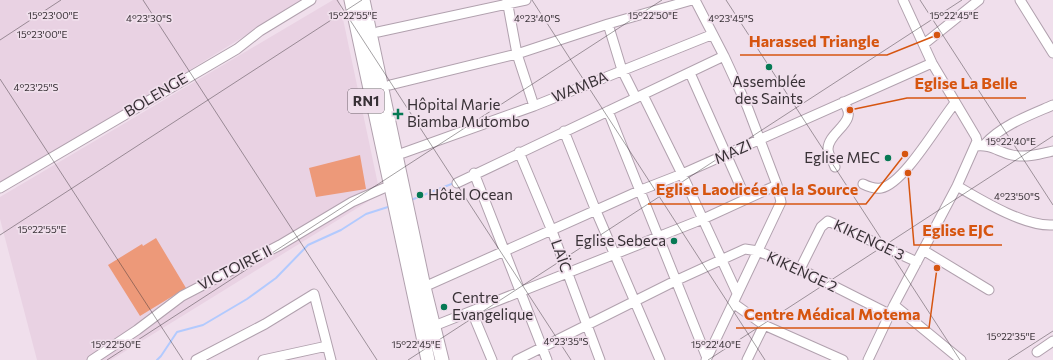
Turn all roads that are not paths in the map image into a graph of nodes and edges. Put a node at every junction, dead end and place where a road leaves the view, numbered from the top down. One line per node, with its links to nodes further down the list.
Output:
1 (311, 0): 43 (street, BOLENGE)
2 (345, 0): 44 (highway, RN1)
3 (351, 0): 47 (highway)
4 (363, 0): 47 (highway)
5 (372, 0): 13 (highway, RN1)
6 (526, 0): 11 (street)
7 (693, 0): 12 (street); 14 (street)
8 (903, 0): 15 (street)
9 (979, 0): 15 (street)
10 (1020, 0): 16 (street)
11 (507, 2): 13 (street); 17 (street)
12 (608, 24): 17 (street); 20 (street)
13 (378, 32): 22 (highway, RN1)
14 (711, 35): 18 (street); 20 (street, WAMBA)
15 (924, 44): 19 (street)
16 (1053, 53)
17 (517, 54): 22 (street); 27 (street)
18 (724, 56): 21 (street); 30 (street)
19 (932, 63): 24 (street, MAZI); 25 (street)
20 (622, 70): 23 (street); 27 (street, WAMBA)
21 (690, 73): 23 (street); 35 (street)
22 (390, 85): 34 (highway, RN1)
23 (639, 97): 28 (street); 38 (street)
24 (843, 102): 30 (street, MAZI); 36 (street)
25 (955, 103): 31 (street); 40 (street)
26 (1053, 105): 31 (street)
27 (534, 106): 34 (street, WAMBA)
28 (608, 111): 29 (street); 45 (street)
29 (564, 131): 33 (street); 48 (street)
30 (759, 140): 35 (street, MAZI); 41 (street)
31 (981, 145): 32 (street); 42 (street)
32 (1053, 151)
33 (519, 152): 37 (street); 51 (street, LAÏC)
34 (403, 154): 47 (highway, RN1)
35 (727, 154): 38 (street, MAZI); 46 (street)
36 (835, 167)
37 (474, 173): 39 (street); 55 (street)
38 (682, 174): 45 (street, MAZI); 49 (street)
39 (457, 183)
40 (863, 184)
41 (778, 185): 46 (street); 56 (street)
42 (957, 186): 50 (street); 54 (street)
43 (0, 188)
44 (384, 188): 47 (highway, RN1); 82 (street, VICTOIRE II)
45 (641, 190): 48 (street, MAZI); 52 (street)
46 (746, 199): 49 (street)
47 (402, 207): 53 (highway); 53 (highway, RN1)
48 (596, 211): 51 (street, MAZI); 57 (street)
49 (703, 219): 52 (street); 58 (street)
50 (1053, 225)
51 (552, 231): 55 (street, MAZI); 61 (street, LAÏC)
52 (659, 236): 57 (street); 62 (street)
53 (409, 241): 63 (highway, RN1); 86 (highway, RN1)
54 (923, 250): 59 (street); 64 (street)
55 (505, 251): 63 (street, MAZI); 65 (street)
56 (758, 251): 58 (street); 60 (street, KIKENGE 2); 66 (street)
57 (614, 253): 61 (street); 67 (street)
58 (721, 259): 62 (street); 66 (street)
59 (917, 262): 60 (street, KIKENGE 3); 69 (street)
60 (800, 269): 71 (street, KIKENGE 2)
61 (566, 273): 65 (street); 74 (street, LAÏC)
62 (675, 281): 67 (street); 81 (street)
63 (424, 288): 73 (highway, RN1)
64 (989, 290)
65 (520, 292): 70 (street); 77 (street)
66 (737, 293): 68 (street)
67 (635, 302): 74 (street); 91 (street)
68 (733, 303): 72 (street); 81 (street)
69 (894, 305): 71 (street); 96 (street)
70 (472, 312): 73 (street); 87 (street)
71 (889, 314): 95 (street)
72 (764, 325): 78 (street); 92 (street)
73 (434, 326): 80 (highway, RN1)
74 (587, 326): 77 (street); 90 (street, LAÏC)
75 (1053, 341): 79 (street)
76 (327, 346): 83 (street); 84 (street); 85 (street)
77 (542, 348): 88 (street); 89 (street)
78 (824, 351): 93 (street); 94 (street)
79 (1037, 352)
80 (441, 358): 86 (street)
81 (706, 359)
82 (92, 360)
83 (196, 360)
84 (263, 360)
85 (331, 360)
86 (428, 360)
87 (492, 360)
88 (517, 360)
89 (547, 360)
90 (600, 360)
91 (660, 360)
92 (747, 360)
93 (820, 360)
94 (843, 360)
95 (868, 360)
96 (960, 360)

